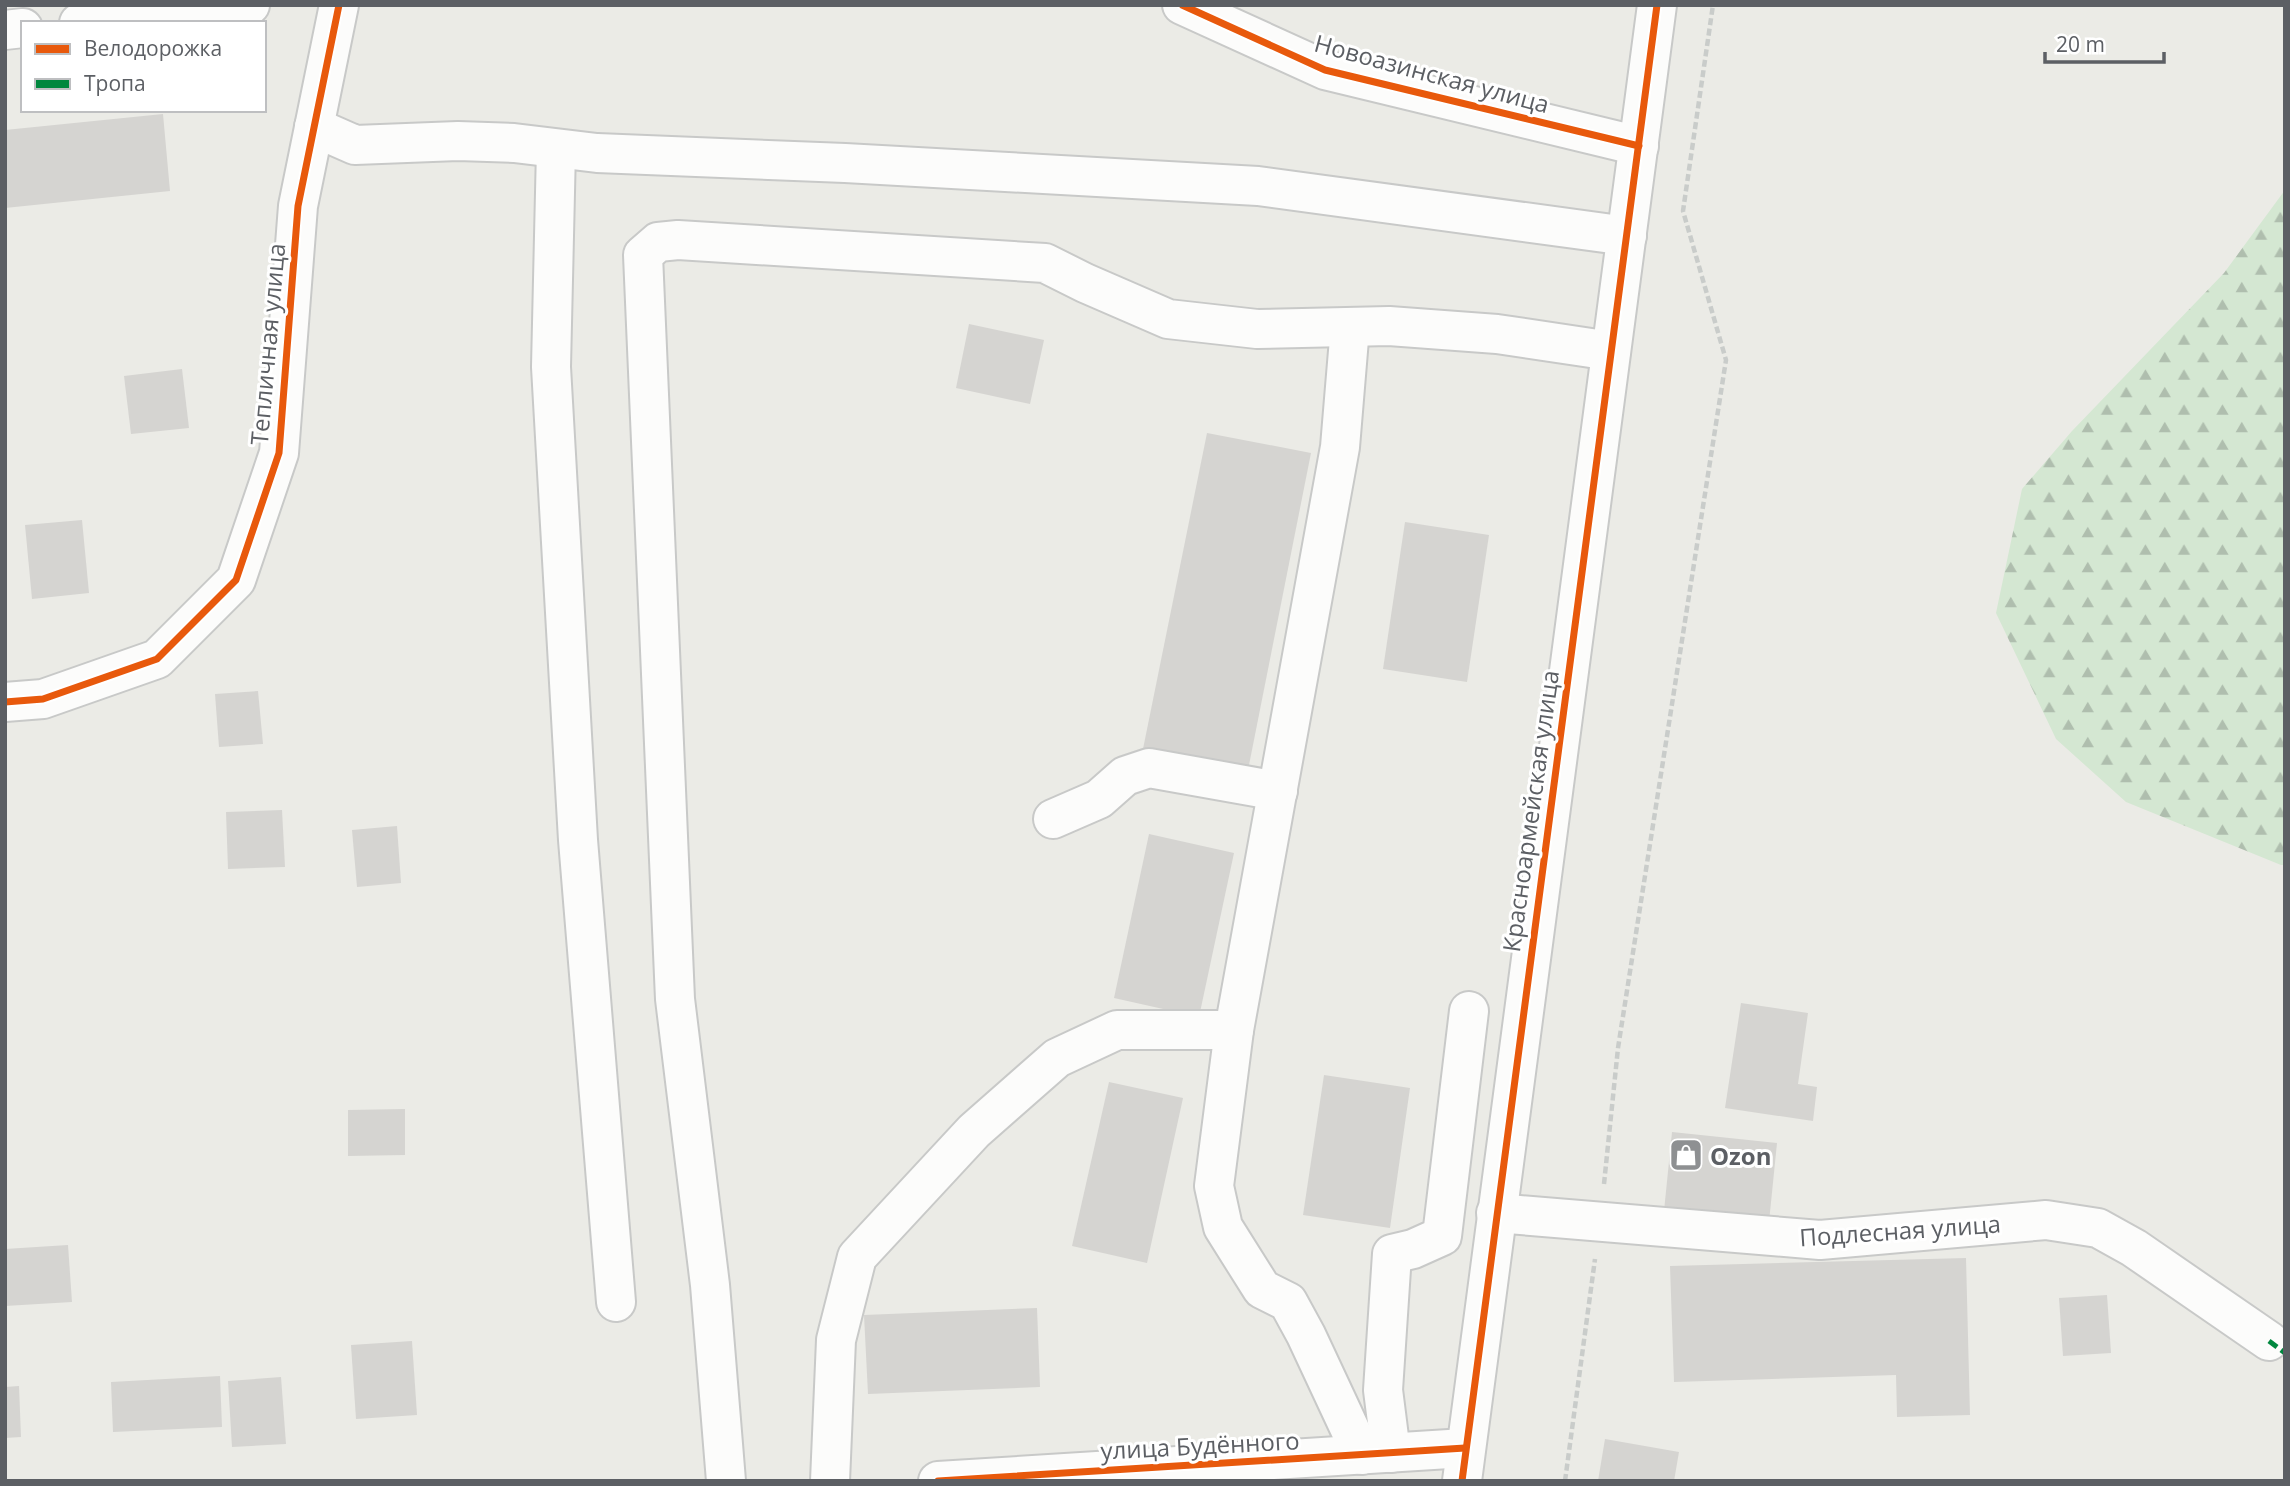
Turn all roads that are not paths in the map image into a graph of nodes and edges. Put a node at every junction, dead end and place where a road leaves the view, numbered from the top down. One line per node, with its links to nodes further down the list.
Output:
1 (250, 5): 5 (street)
2 (339, 5): 6 (street, Тепличная улица)
3 (1182, 5): 7 (street, Новоазинская улица)
4 (1657, 5): 7 (street, Красноармейская улица)
5 (98, 21)
6 (314, 127): 8 (street); 12 (street, Тепличная улица)
7 (1639, 146): 9 (street, Красноармейская улица)
8 (556, 149): 9 (street); 18 (street)
9 (1627, 236): 11 (street, Красноармейская улица)
10 (1350, 327): 11 (street); 13 (street); 22 (street)
11 (1611, 351): 17 (street, Красноармейская улица)
12 (5, 702)
13 (1278, 791): 14 (street); 16 (street)
14 (1053, 818)
15 (1469, 1011): 20 (street)
16 (1234, 1030): 20 (street); 23 (street)
17 (1496, 1213): 19 (street, Подлесная улица); 21 (street, Красноармейская улица)
18 (616, 1303)
19 (2269, 1341)
20 (1376, 1454): 21 (street, улица Будённого); 24 (street, улица Будённого)
21 (1463, 1464)
22 (726, 1481)
23 (830, 1481)
24 (937, 1481)

